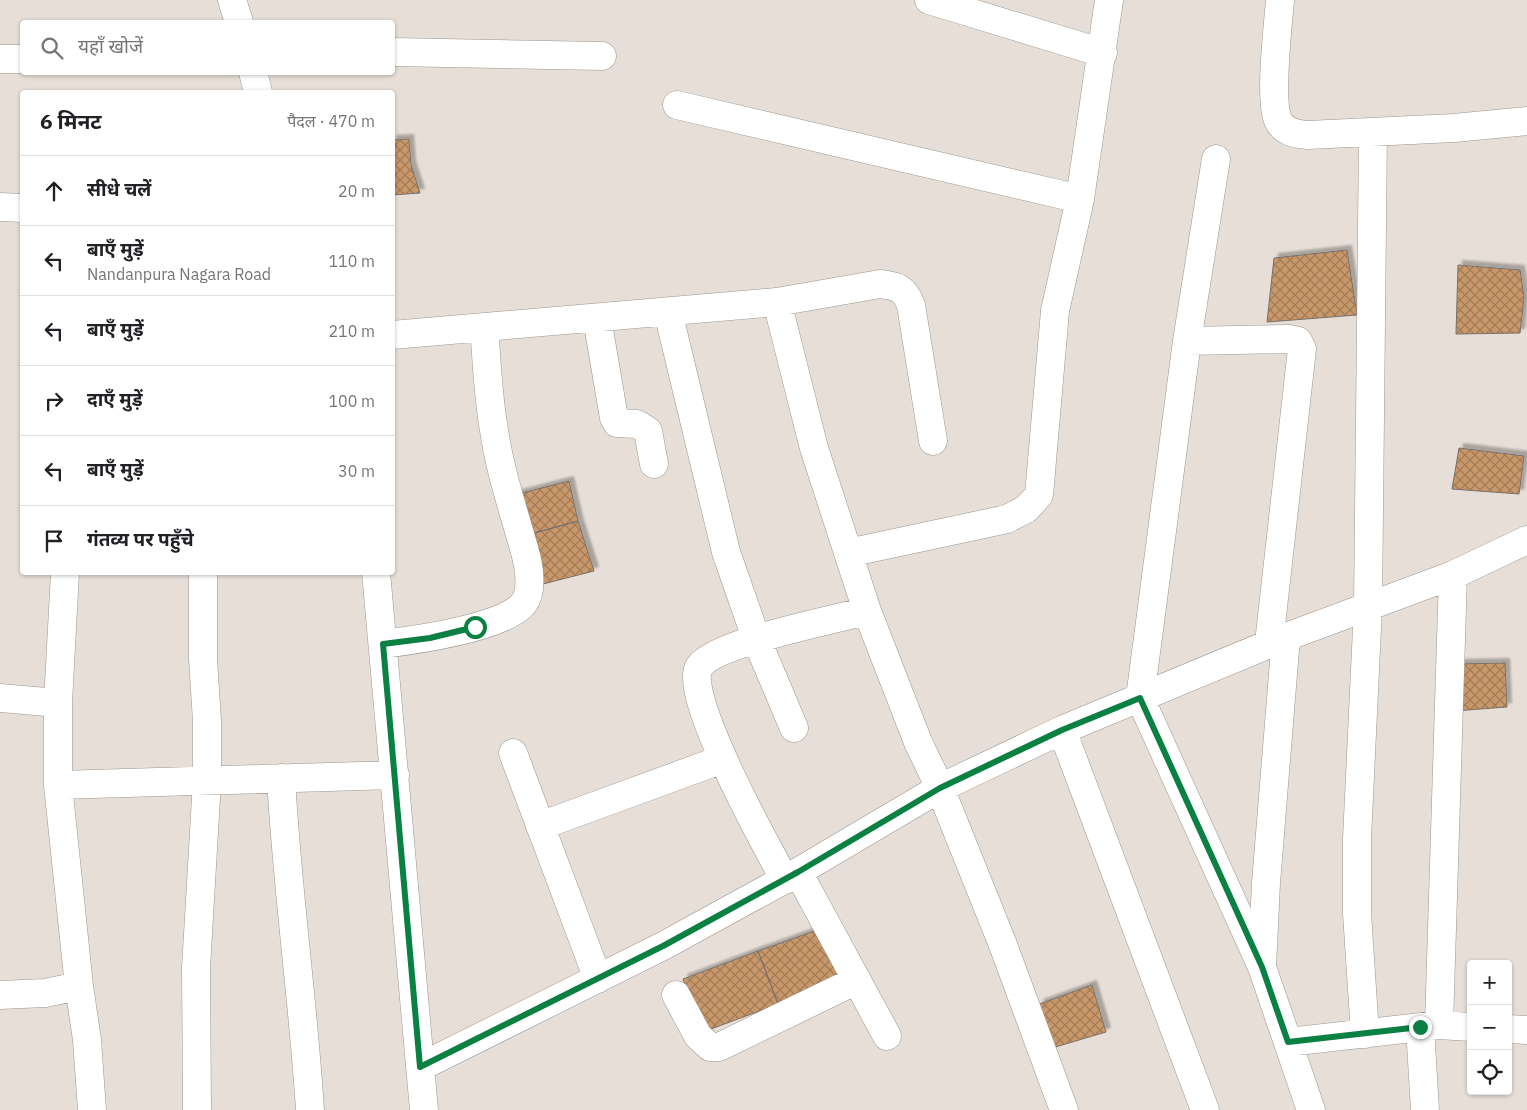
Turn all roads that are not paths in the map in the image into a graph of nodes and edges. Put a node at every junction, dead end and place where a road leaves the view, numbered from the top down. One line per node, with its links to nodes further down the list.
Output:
1 (232, 0): 5 (street)
2 (929, 0): 7 (street)
3 (1109, 0): 7 (street)
4 (1280, 0): 15 (street)
5 (238, 20)
6 (395, 52): 8 (street)
7 (1103, 53): 17 (street)
8 (602, 56)
9 (0, 59): 10 (street)
10 (20, 59)
11 (254, 75): 12 (street)
12 (258, 90)
13 (677, 105): 17 (street)
14 (1527, 121): 15 (street)
15 (1373, 132): 34 (street)
16 (1216, 159): 25 (street)
17 (1080, 199): 29 (street)
18 (0, 207): 19 (street)
19 (20, 208)
20 (777, 302): 21 (street); 26 (street); 29 (street)
21 (668, 312): 22 (street); 36 (street)
22 (597, 318): 23 (street); 27 (street)
23 (484, 328): 24 (street); 38 (street)
24 (395, 335)
25 (1187, 341): 37 (street); 40 (street)
26 (933, 441)
27 (654, 464)
28 (1527, 540): 33 (street)
29 (848, 553): 35 (street)
30 (64, 575): 41 (street)
31 (203, 575): 48 (street)
32 (376, 575): 38 (street)
33 (1453, 576): 34 (street); 59 (street)
34 (1368, 607): 37 (street); 63 (street)
35 (867, 611): 36 (street); 50 (street)
36 (756, 638): 42 (street); 45 (street)
37 (1278, 640): 40 (street); 53 (street)
38 (383, 644): 46 (street)
39 (0, 698): 41 (street)
40 (1140, 698): 43 (street); 53 (street)
41 (58, 703): 49 (street)
42 (794, 728)
43 (1062, 730): 50 (street); 72 (street)
44 (513, 753): 51 (street)
45 (723, 759): 51 (street); 52 (street)
46 (395, 774): 47 (street); 66 (street)
47 (281, 778): 48 (street); 69 (street)
48 (206, 781): 49 (street); 68 (street)
49 (58, 785): 56 (street)
50 (940, 788): 52 (street); 71 (street)
51 (540, 826): 54 (street)
52 (792, 876): 54 (street); 55 (street)
53 (1262, 967): 65 (street)
54 (598, 979): 66 (street)
55 (857, 980): 58 (street); 64 (street)
56 (79, 986): 57 (street); 67 (street)
57 (0, 995)
58 (676, 995)
59 (1430, 1026): 60 (street); 63 (street); 74 (street)
60 (1467, 1027)
61 (1512, 1029): 62 (street)
62 (1527, 1030)
63 (1365, 1034): 65 (street)
64 (887, 1036)
65 (1288, 1042): 73 (street)
66 (420, 1067): 70 (street)
67 (92, 1110)
68 (197, 1110)
69 (310, 1110)
70 (424, 1110)
71 (1064, 1110)
72 (1205, 1110)
73 (1311, 1110)
74 (1425, 1110)

